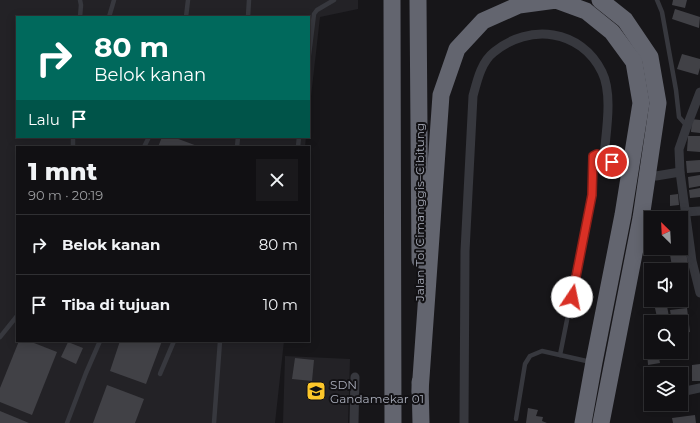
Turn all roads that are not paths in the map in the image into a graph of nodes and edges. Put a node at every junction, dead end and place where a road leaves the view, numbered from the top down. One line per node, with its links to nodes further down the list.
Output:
1 (80, 0): 10 (lane)
2 (114, 0): 11 (lane)
3 (188, 0): 12 (lane)
4 (249, 0): 13 (lane)
5 (334, 0): 14 (lane)
6 (392, 0): 42 (highway)
7 (418, 0): 37 (highway, Jalan Tol Cimanggis–Cibitung)
8 (600, 0): 46 (highway)
9 (657, 0): 16 (lane)
10 (80, 16)
11 (109, 16)
12 (186, 16)
13 (248, 16)
14 (310, 47)
15 (700, 92): 16 (street)
16 (686, 126): 19 (street)
17 (604, 156): 18 (street); 31 (lane); 44 (street)
18 (620, 168)
19 (680, 172): 20 (street); 21 (street)
20 (656, 176)
21 (685, 211)
22 (700, 211): 23 (street)
23 (688, 212)
24 (688, 233): 25 (street)
25 (700, 293)
26 (16, 317): 27 (lane)
27 (0, 337)
28 (100, 342): 39 (lane)
29 (174, 342): 33 (lane)
30 (220, 342): 40 (lane)
31 (560, 355): 32 (lane); 38 (lane)
32 (594, 362): 37 (highway); 45 (highway)
33 (160, 374)
34 (355, 376): 41 (street)
35 (700, 388): 36 (street)
36 (688, 391)
37 (420, 392): 43 (highway, Jalan Tol Cimanggis–Cibitung)
38 (516, 419)
39 (67, 423)
40 (214, 423)
41 (354, 423)
42 (393, 423)
43 (421, 423)
44 (464, 423)
45 (583, 423)
46 (601, 423)

